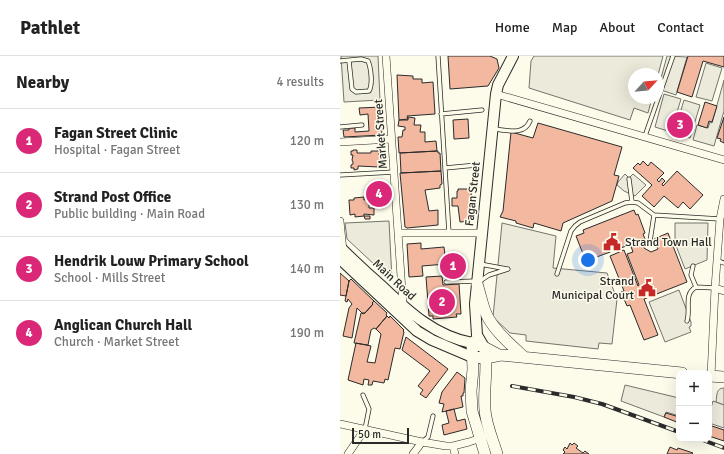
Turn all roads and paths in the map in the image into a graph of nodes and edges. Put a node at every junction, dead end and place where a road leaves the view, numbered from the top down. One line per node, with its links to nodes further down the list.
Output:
1 (386, 56): 15 (street, Market Street)
2 (438, 56): 9 (lane)
3 (513, 56): 7 (main road, Fagan Street)
4 (673, 56): 14 (lane)
5 (349, 60): 5 (lane); 6 (lane)
6 (340, 62)
7 (496, 94): 13 (main road, Fagan Street); 14 (street)
8 (482, 110): 9 (lane)
9 (441, 114): 19 (lane)
10 (530, 121): 13 (lane)
11 (362, 125): 12 (lane)
12 (340, 127)
13 (492, 128): 29 (main road, Fagan Street)
14 (645, 136): 17 (street)
15 (392, 139): 16 (street); 20 (street, Market Street)
16 (340, 142)
17 (724, 160)
18 (477, 166): 19 (lane)
19 (445, 168): 28 (lane)
20 (394, 172): 21 (lane); 30 (street, Market Street)
21 (340, 175)
22 (629, 179): 24 (lane)
23 (724, 199): 26 (street)
24 (632, 202): 25 (lane); 37 (lane)
25 (654, 215): 26 (lane); 31 (lane)
26 (720, 219): 33 (street)
27 (340, 221): 32 (street)
28 (449, 233): 29 (street); 30 (street)
29 (482, 233): 34 (main road, Fagan Street)
30 (398, 234): 44 (street, Market Street)
31 (650, 241)
32 (341, 252): 44 (main road, Main Road); 48 (main road, Main Road)
33 (721, 262): 42 (street)
34 (479, 264): 40 (main road, Fagan Street); 40 (lane)
35 (693, 266): 38 (lane)
36 (688, 268): 38 (lane)
37 (557, 274)
38 (691, 275): 41 (lane)
39 (446, 282): 40 (lane)
40 (477, 283): 46 (main road, Fagan Street); 49 (main road)
41 (696, 288): 42 (lane); 45 (lane)
42 (715, 288): 43 (street); 51 (street)
43 (724, 291)
44 (403, 306): 46 (main road, Main Road)
45 (687, 321)
46 (478, 342): 47 (main road, Main Road); 48 (main road); 50 (main road)
47 (499, 354): 49 (main road, Main Road); 50 (main road, Main Road)
48 (472, 357): 50 (main road, Main Road); 59 (main road)
49 (524, 357): 52 (main road, Main Road)
50 (486, 358): 59 (main road)
51 (710, 370)
52 (676, 372)
53 (712, 376): 54 (main road)
54 (724, 376)
55 (364, 395): 58 (lane)
56 (433, 416): 60 (lane)
57 (340, 424): 58 (street)
58 (366, 429): 60 (street); 62 (street)
59 (485, 437): 61 (street); 65 (main road); 66 (main road)
60 (422, 442): 61 (street); 63 (street)
61 (453, 446): 64 (street)
62 (348, 454)
63 (414, 454)
64 (455, 454)
65 (485, 454)
66 (498, 454)

